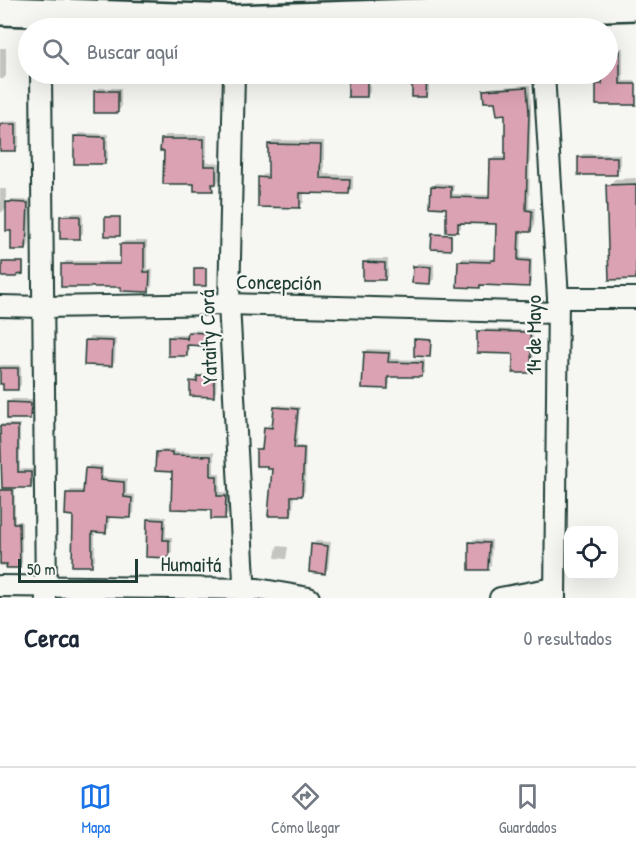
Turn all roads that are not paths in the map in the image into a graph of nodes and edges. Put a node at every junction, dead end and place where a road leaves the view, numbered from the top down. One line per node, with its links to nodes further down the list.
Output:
1 (636, 6): 3 (street)
2 (0, 11): 4 (street)
3 (540, 12): 5 (street)
4 (41, 13): 5 (street)
5 (235, 16)
6 (41, 84): 13 (street)
7 (234, 84): 10 (street, Yataity Corá)
8 (545, 84): 11 (street, 14 de Mayo)
9 (636, 297): 11 (street, Concepción)
10 (229, 304): 11 (street, Concepción); 13 (street, Concepción); 17 (street, Yataity Corá)
11 (557, 305): 16 (street, 14 de Mayo)
12 (0, 306): 13 (street, Concepción)
13 (42, 307): 15 (street)
14 (0, 586): 15 (street, Humaitá)
15 (46, 592): 17 (street, Humaitá)
16 (555, 593): 19 (street)
17 (244, 594): 18 (street, Humaitá)
18 (309, 598)
19 (500, 598)

